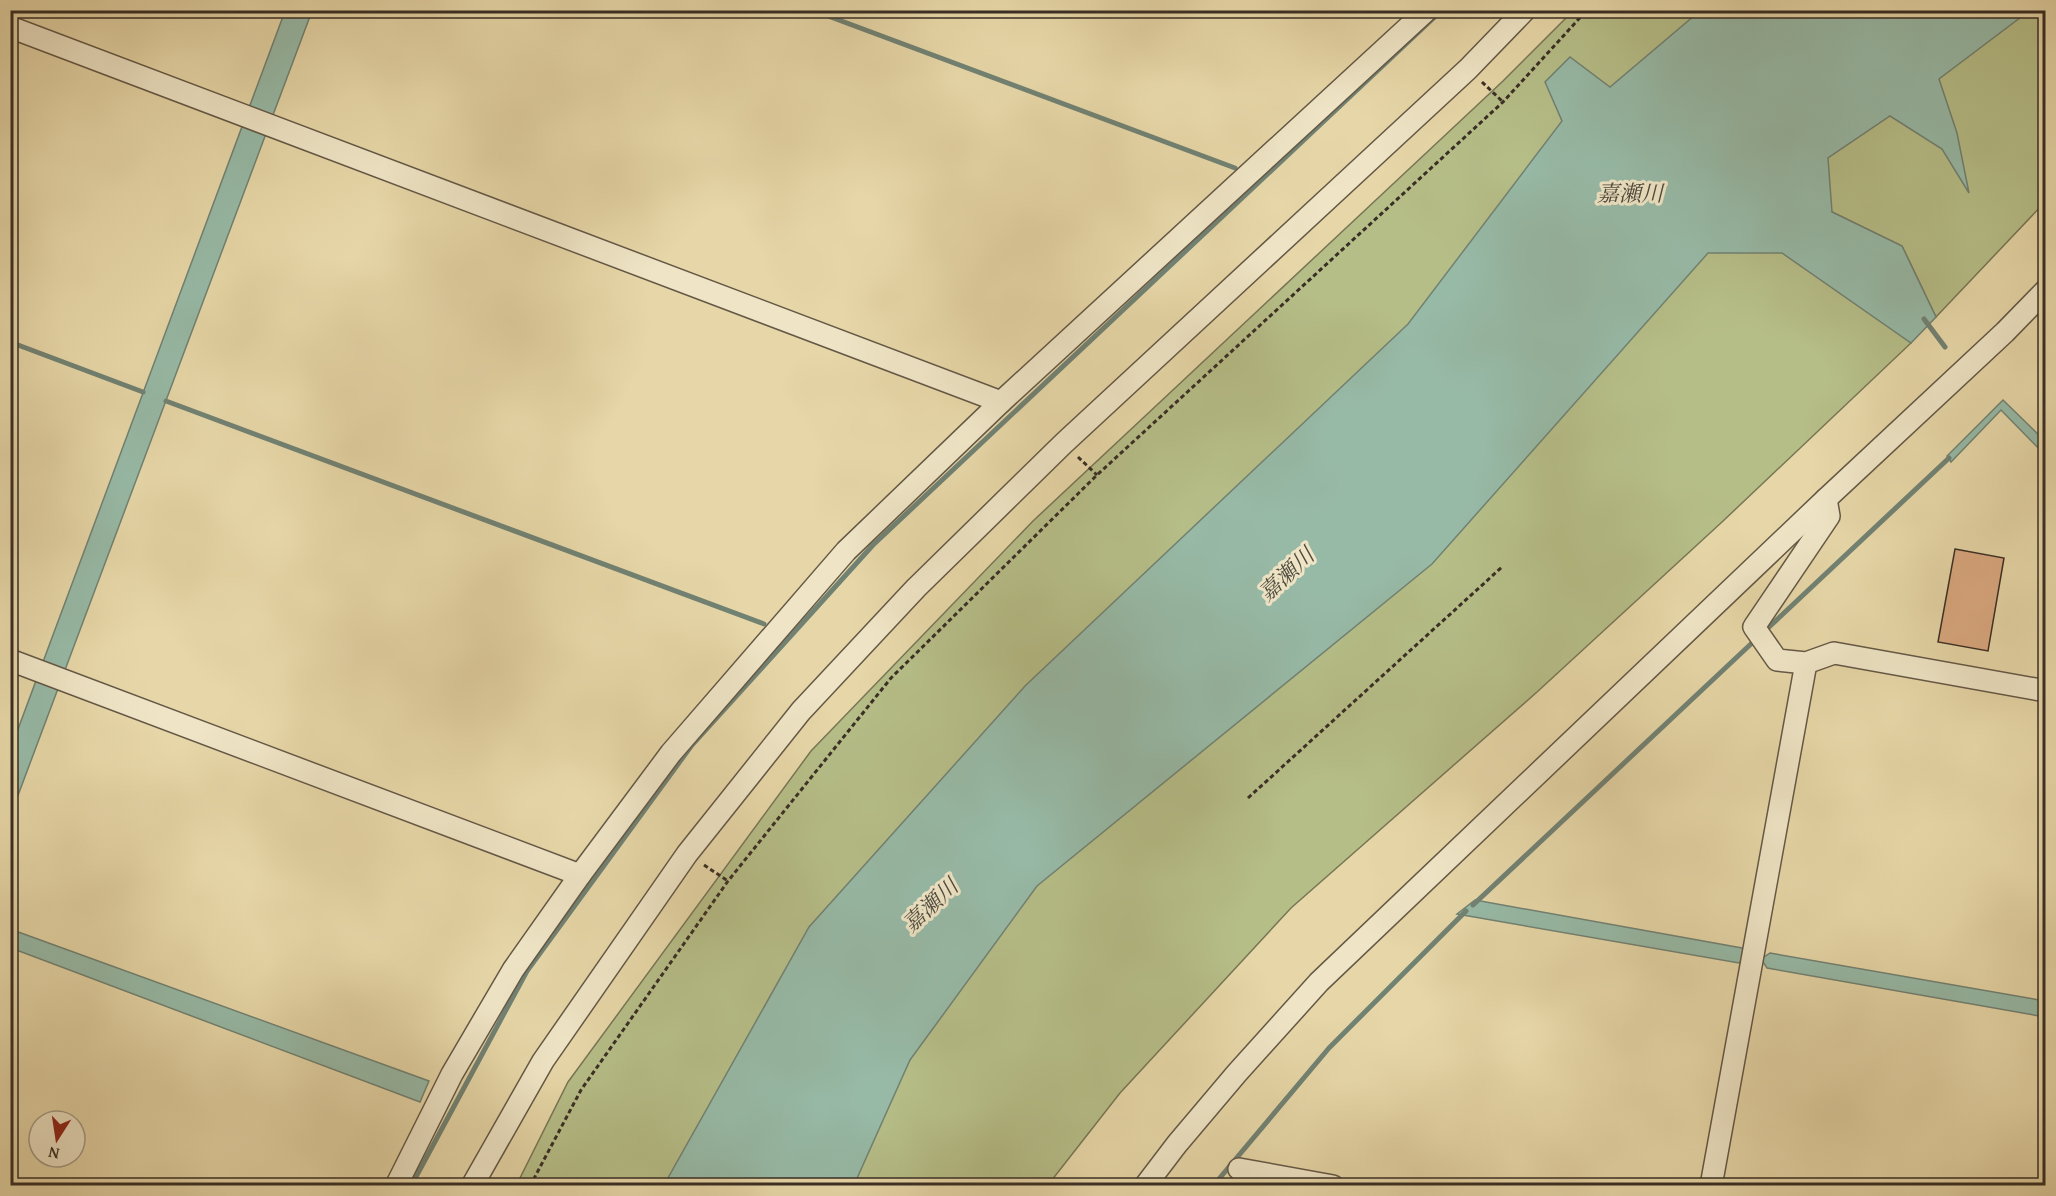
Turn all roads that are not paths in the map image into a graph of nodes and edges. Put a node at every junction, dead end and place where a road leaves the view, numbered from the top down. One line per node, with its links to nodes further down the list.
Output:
1 (1427, 10): 5 (street)
2 (1525, 10): 13 (street)
3 (10, 27): 5 (street)
4 (2046, 290): 6 (street)
5 (1001, 402): 10 (street)
6 (1826, 499): 8 (street); 14 (street)
7 (10, 660): 10 (street)
8 (1806, 663): 9 (street); 16 (street)
9 (2046, 691)
10 (580, 875): 12 (street)
11 (1239, 1169): 15 (street)
12 (396, 1185)
13 (472, 1185)
14 (1145, 1185)
15 (1333, 1185)
16 (1711, 1185)

